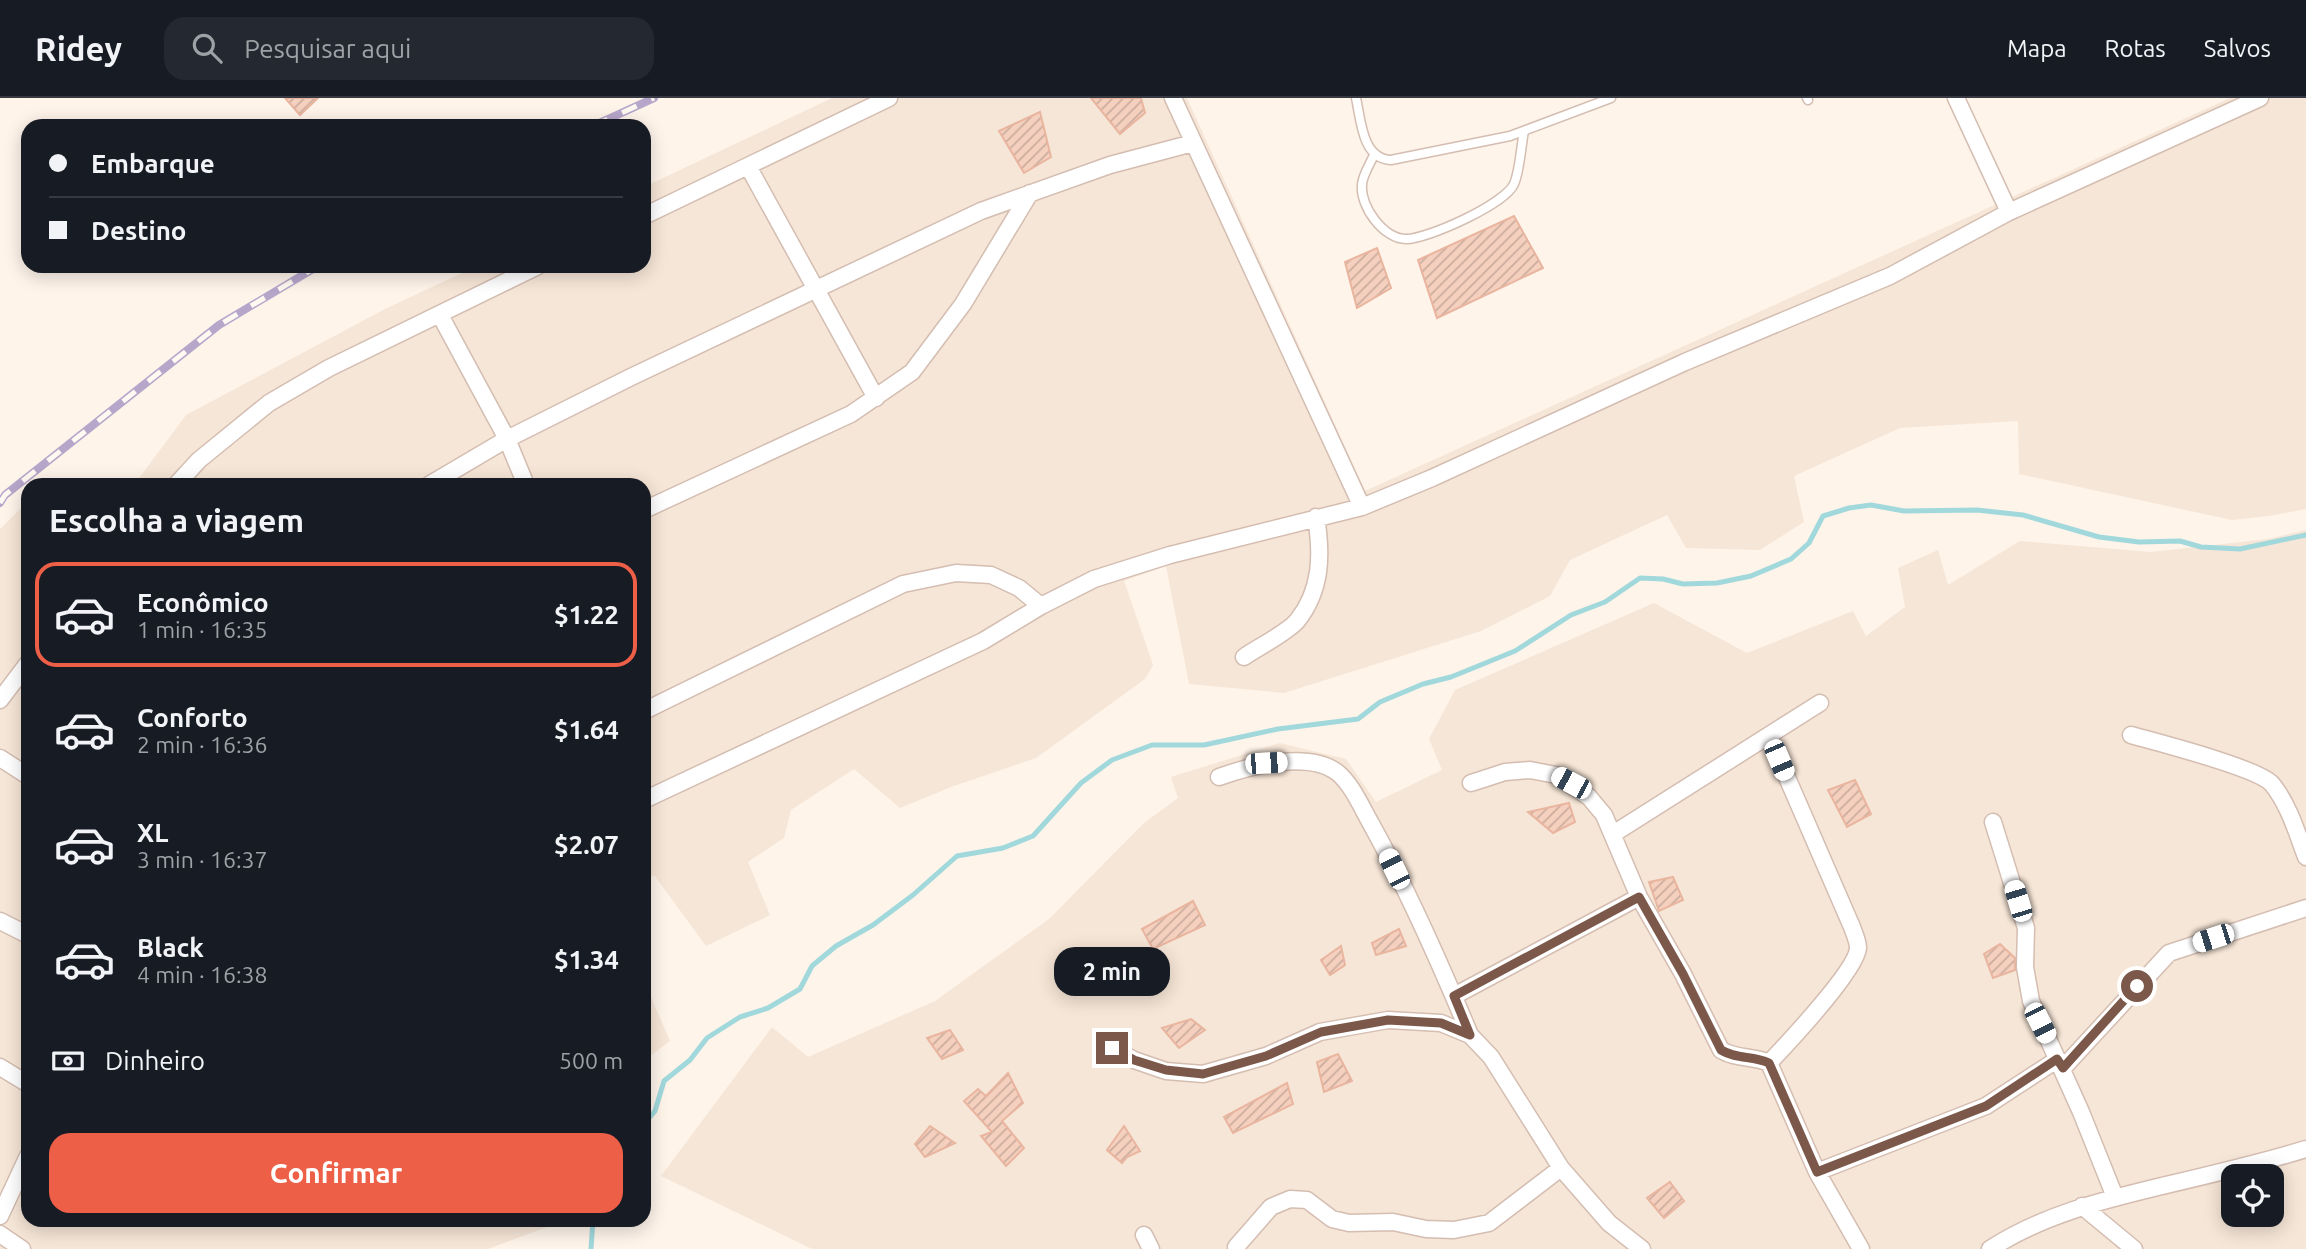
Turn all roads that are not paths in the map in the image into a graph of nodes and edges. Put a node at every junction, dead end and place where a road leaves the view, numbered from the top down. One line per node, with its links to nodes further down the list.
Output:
1 (889, 98): 10 (street)
2 (1173, 98): 8 (street)
3 (1356, 98): 9 (lane)
4 (1611, 98): 7 (lane)
5 (1956, 98): 12 (street)
6 (2260, 98): 12 (street)
7 (1524, 131): 9 (lane); 9 (lane)
8 (1193, 143): 11 (street); 23 (street)
9 (1374, 155)
10 (748, 168): 13 (street); 15 (street)
11 (1030, 193): 15 (street); 17 (street)
12 (2009, 212): 23 (street)
13 (651, 213)
14 (524, 273): 16 (street)
15 (814, 290): 17 (street); 18 (street)
16 (440, 315): 18 (street); 19 (street)
17 (876, 398): 22 (street)
18 (507, 439): 20 (street); 21 (street)
19 (182, 478)
20 (441, 478)
21 (523, 478)
22 (651, 507)
23 (1362, 507): 24 (street)
24 (1316, 517): 25 (street); 26 (street)
25 (1041, 606): 30 (street); 37 (street)
26 (1244, 657)
27 (21, 672): 28 (street)
28 (0, 700)
29 (1820, 703): 32 (street)
30 (651, 707)
31 (2131, 735): 40 (street)
32 (1769, 736): 39 (street); 48 (street)
33 (0, 758): 34 (street)
34 (21, 772)
35 (1219, 777): 45 (street)
36 (1471, 783): 39 (street)
37 (651, 797)
38 (1993, 822): 49 (street)
39 (1614, 834): 41 (street)
40 (2306, 857)
41 (1639, 897): 45 (street); 48 (street)
42 (2306, 908): 49 (street)
43 (0, 921): 44 (street)
44 (21, 932)
45 (1454, 996): 46 (street)
46 (1470, 1035): 47 (street); 53 (street)
47 (1112, 1048)
48 (1769, 1063): 55 (street)
49 (2060, 1063): 55 (street); 56 (street)
50 (0, 1067): 51 (street)
51 (21, 1080)
52 (2306, 1149): 56 (street)
53 (1560, 1168): 60 (street); 62 (street)
54 (21, 1171): 58 (street)
55 (1817, 1172): 63 (street)
56 (2115, 1197): 57 (street)
57 (2082, 1206): 64 (street); 65 (street)
58 (0, 1216)
59 (0, 1234): 61 (street)
60 (1236, 1247)
61 (22, 1249)
62 (1642, 1249)
63 (1861, 1249)
64 (1990, 1249)
65 (2134, 1249)

